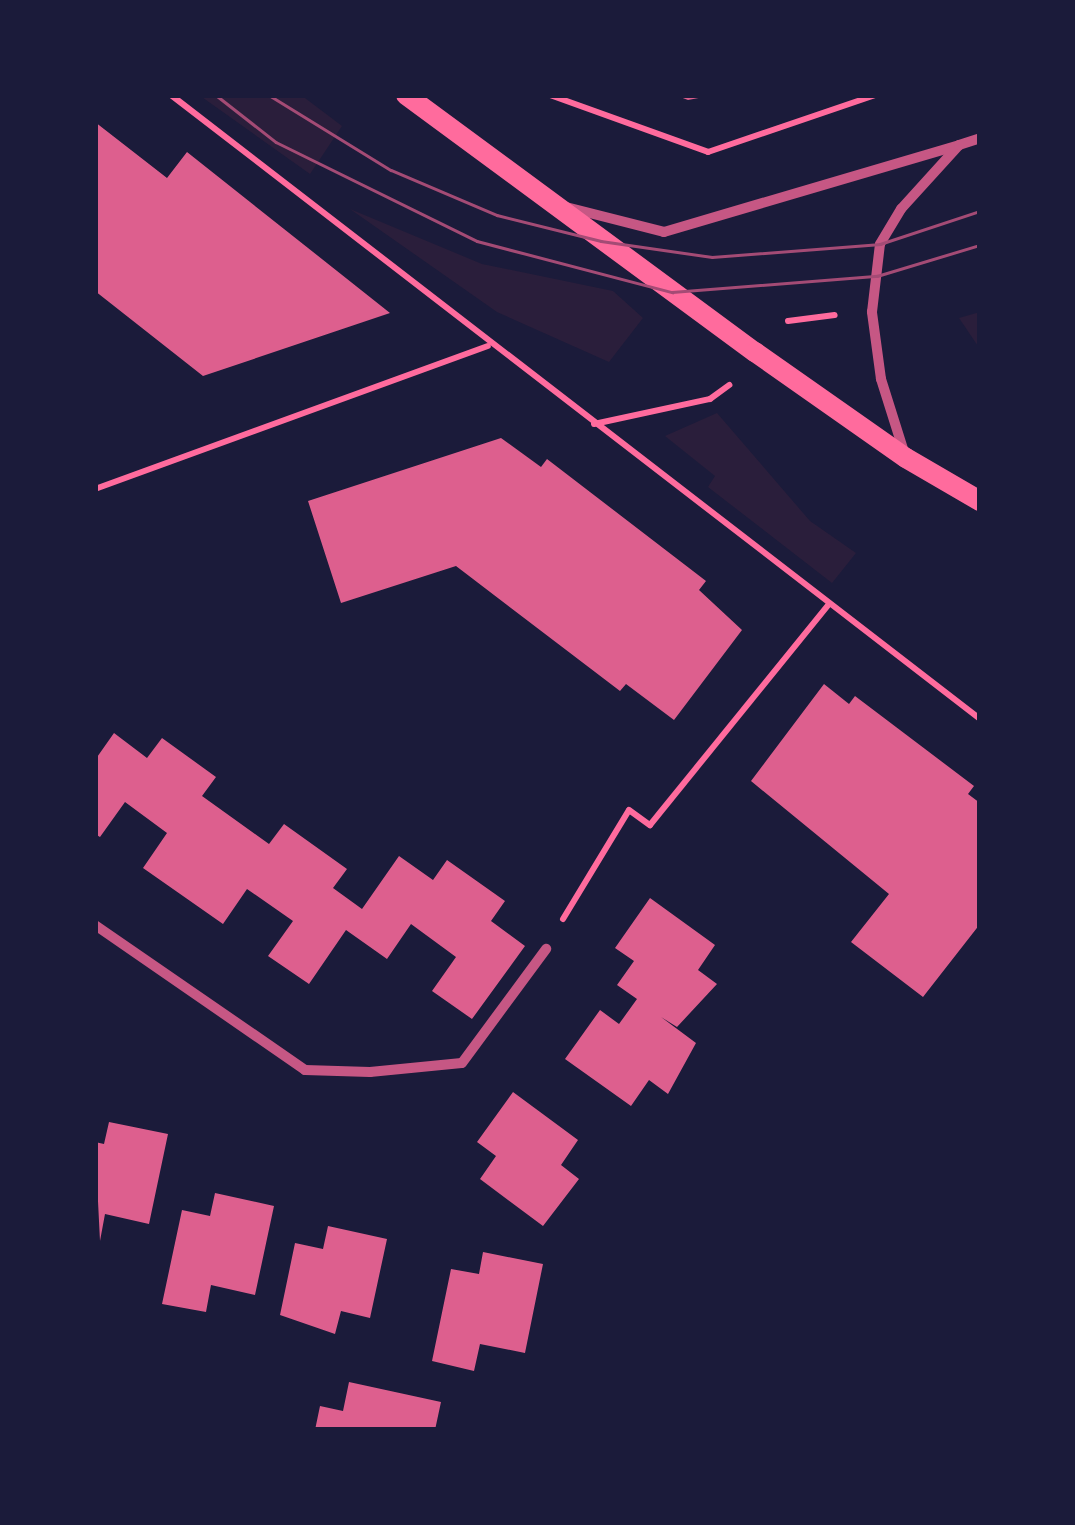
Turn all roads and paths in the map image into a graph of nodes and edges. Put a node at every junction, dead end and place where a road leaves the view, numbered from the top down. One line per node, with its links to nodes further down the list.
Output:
1 (171, 95): 10 (path)
2 (406, 95): 7 (main road)
3 (550, 95): 4 (path)
4 (875, 95)
5 (980, 138): 6 (street)
6 (959, 145): 7 (street); 13 (street)
7 (546, 201): 13 (main road)
8 (848, 313): 9 (path)
9 (780, 322)
10 (488, 346): 12 (path); 14 (path)
11 (737, 379): 12 (path)
12 (592, 424): 16 (path)
13 (906, 458): 15 (main road)
14 (95, 489)
15 (980, 501)
16 (830, 604): 17 (path); 19 (path)
17 (980, 719)
18 (95, 924): 19 (street)
19 (546, 948)

